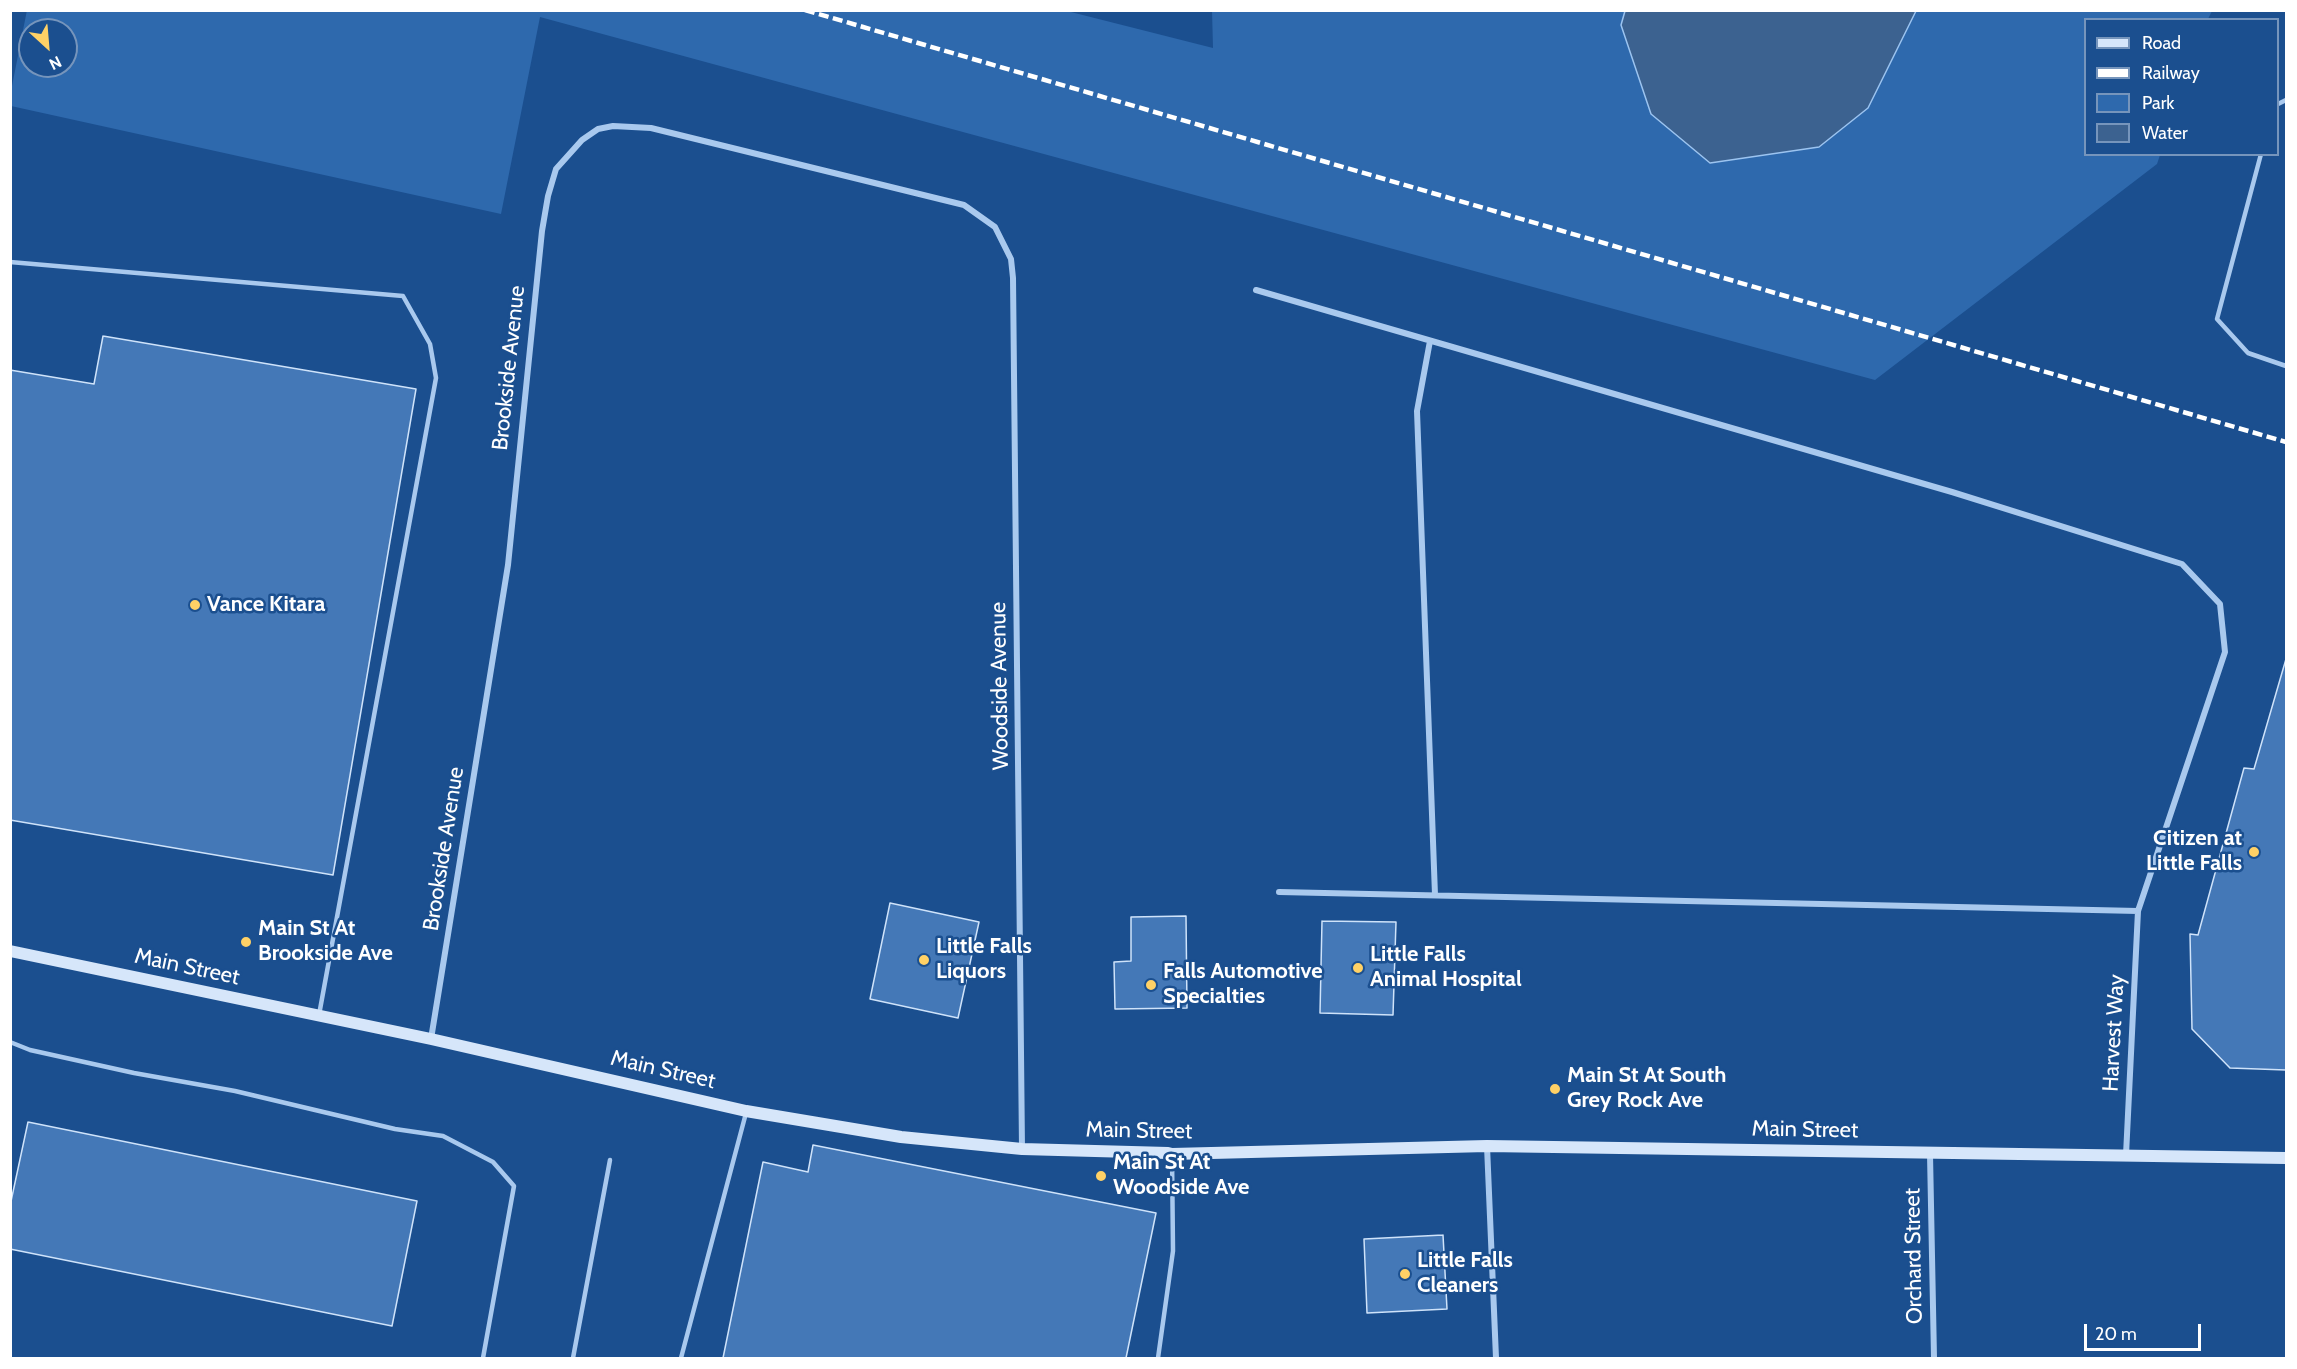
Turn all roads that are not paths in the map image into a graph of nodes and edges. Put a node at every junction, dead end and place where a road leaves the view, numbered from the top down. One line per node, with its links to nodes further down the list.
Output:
1 (2260, 156): 6 (lane)
2 (995, 226): 12 (street, Brookside Avenue); 16 (street, Woodside Avenue)
3 (10, 262): 11 (lane)
4 (1256, 290): 5 (street, Harvest Way)
5 (1430, 340): 8 (street); 9 (street, Harvest Way)
6 (2286, 366)
7 (1279, 892): 8 (street)
8 (1435, 896): 9 (street)
9 (2138, 911): 19 (street, Harvest Way)
10 (10, 951): 11 (main road, Main Street)
11 (319, 1016): 12 (main road, Main Street)
12 (431, 1039): 14 (main road, Main Street)
13 (10, 1042): 22 (lane)
14 (746, 1111): 16 (main road, Main Street); 24 (lane)
15 (1487, 1146): 17 (main road, Main Street); 18 (main road, Main Street); 26 (street)
16 (1022, 1149): 17 (main road, Main Street)
17 (1172, 1154): 25 (lane)
18 (1930, 1154): 19 (main road, Main Street); 27 (street, Orchard Street)
19 (2126, 1156): 20 (main road, Main Street)
20 (2286, 1158)
21 (610, 1160): 23 (lane)
22 (483, 1359)
23 (573, 1359)
24 (681, 1359)
25 (1158, 1359)
26 (1496, 1359)
27 (1934, 1359)

